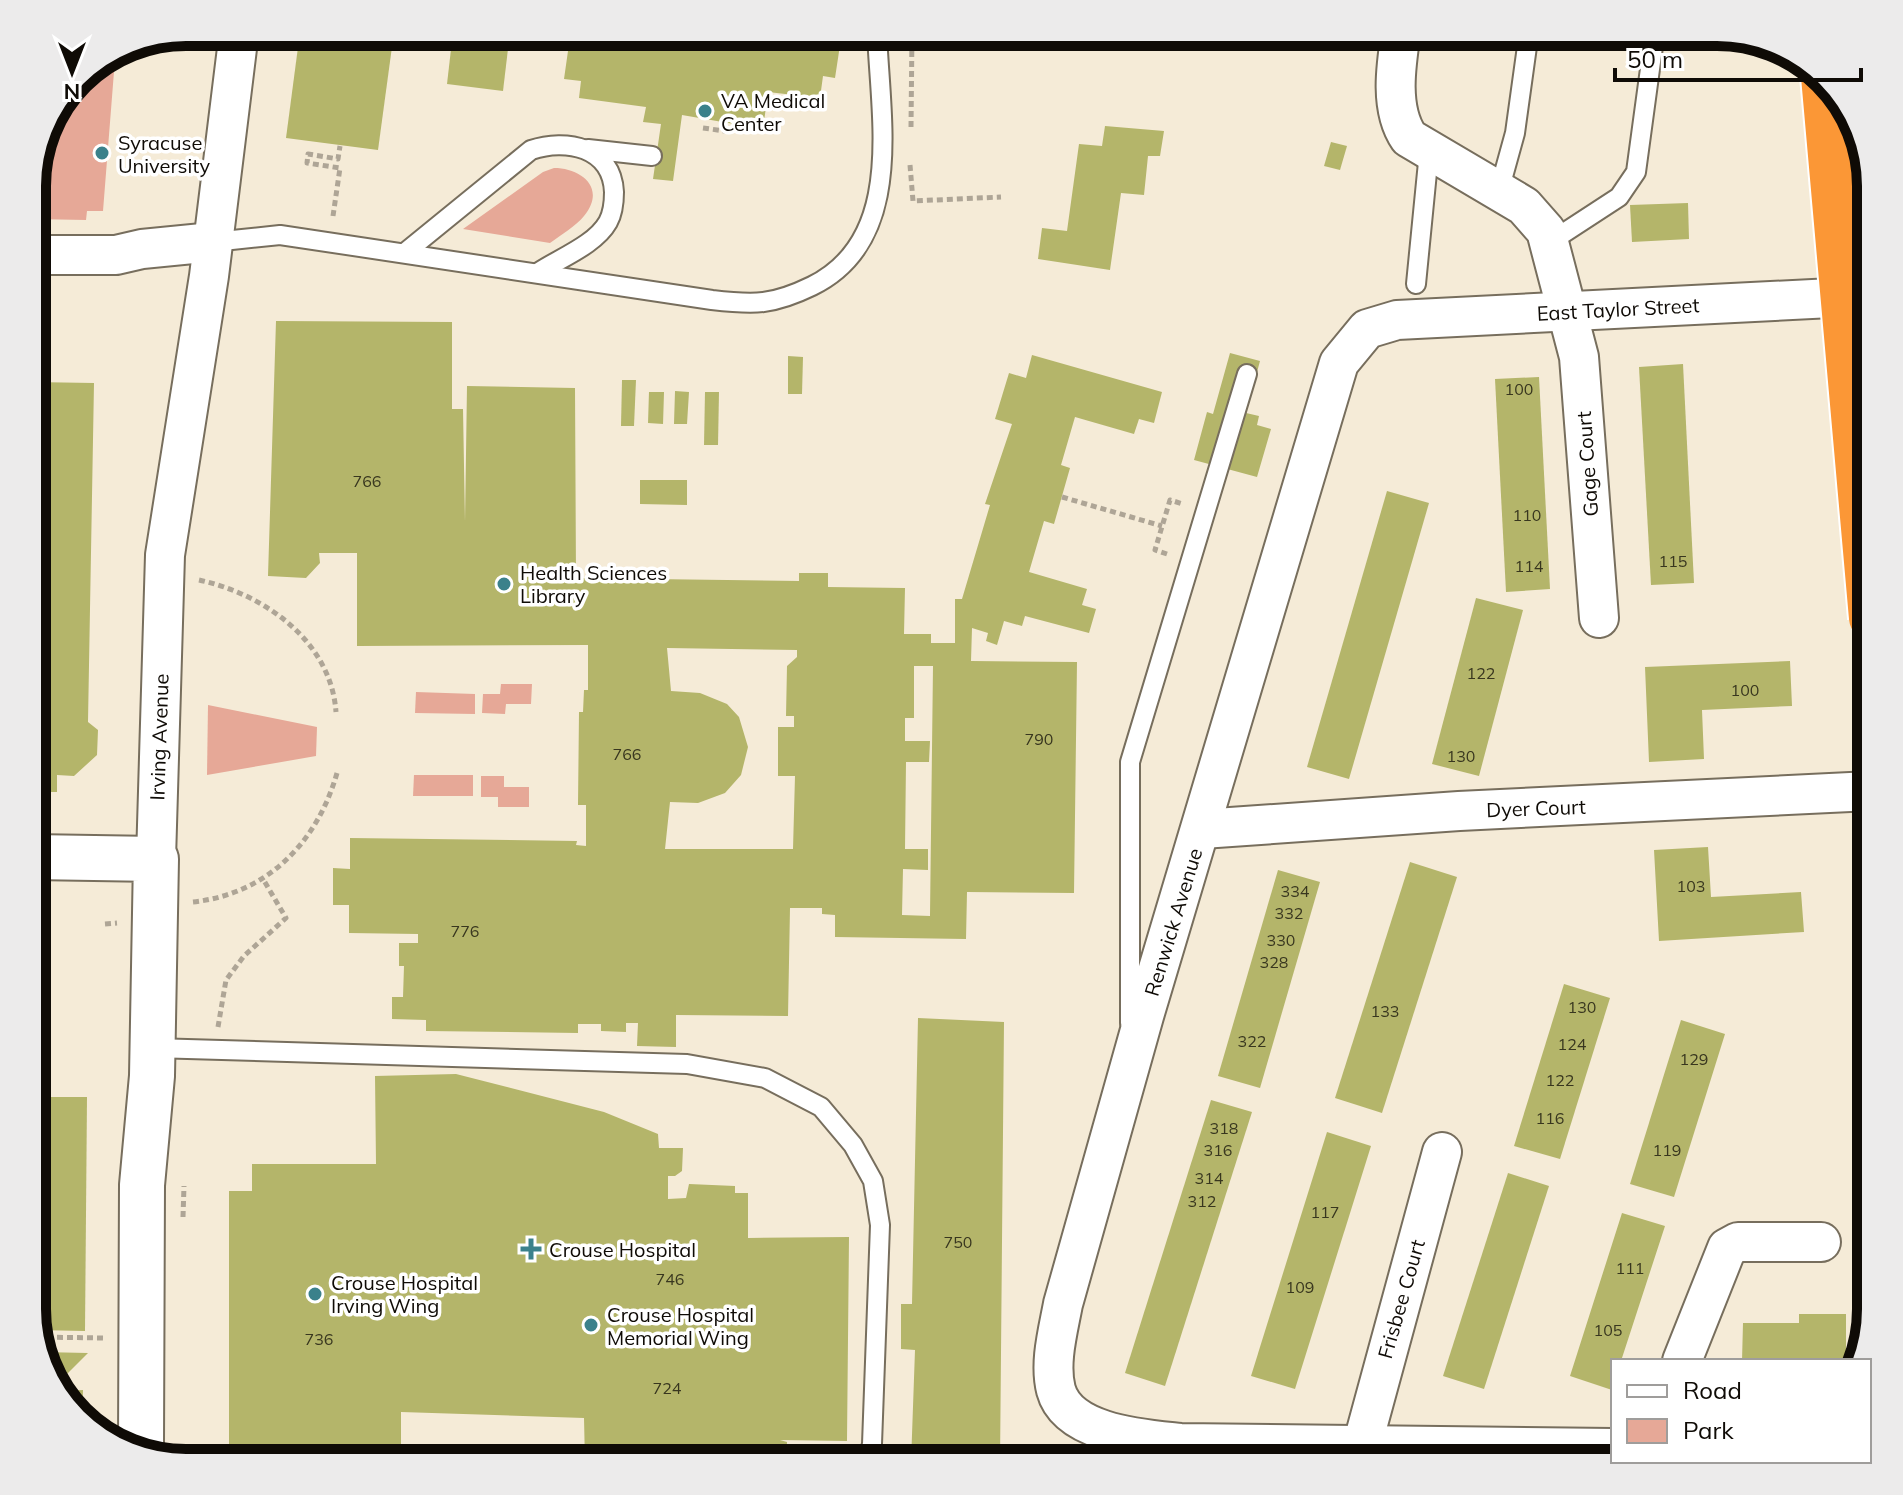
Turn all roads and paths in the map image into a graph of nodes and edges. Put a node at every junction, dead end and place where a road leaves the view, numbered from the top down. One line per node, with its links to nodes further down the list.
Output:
1 (237, 46): 19 (street, Irving Avenue)
2 (877, 46): 23 (lane)
3 (912, 46): 9 (path)
4 (1399, 46): 13 (street)
5 (1527, 46): 16 (lane)
6 (1653, 46): 20 (lane)
7 (1825, 98): 29 (highway, bridge)
8 (703, 128): 10 (path)
9 (911, 130)
10 (732, 132)
11 (340, 146): 18 (path)
12 (588, 149): 15 (lane); 21 (lane); 23 (lane)
13 (1429, 152): 16 (street); 24 (lane)
14 (910, 155): 17 (path)
15 (652, 156)
16 (1499, 191): 20 (street)
17 (1001, 197)
18 (333, 216)
19 (213, 242): 21 (lane); 22 (street); 34 (street, Irving Avenue)
20 (1550, 242): 26 (street)
21 (407, 251): 23 (lane)
22 (46, 255)
23 (539, 272)
24 (1416, 284)
25 (1857, 297): 26 (street, East Taylor Street)
26 (1569, 311): 27 (street, East Taylor Street); 35 (street, Gage Court)
27 (1367, 329): 39 (street, Renwick Avenue)
28 (1247, 374): 46 (lane)
29 (1857, 460)
30 (1062, 497): 32 (path)
31 (1170, 500): 32 (path)
32 (1162, 526): 33 (path)
33 (1155, 550)
34 (163, 573): 36 (path); 41 (street, Irving Avenue)
35 (1599, 618)
36 (336, 712)
37 (337, 773): 42 (path)
38 (1857, 792): 39 (street, Dyer Court)
39 (1202, 829): 46 (street, Renwick Avenue)
40 (46, 857): 41 (street)
41 (156, 859): 45 (street, Irving Avenue)
42 (263, 879): 43 (path); 44 (path)
43 (193, 902)
44 (217, 1027)
45 (153, 1048): 54 (street, Irving Avenue); 57 (lane)
46 (1133, 1057): 55 (street, Renwick Avenue)
47 (1442, 1152): 55 (street, Frisbee Court)
48 (184, 1186): 49 (path)
49 (183, 1226)
50 (1821, 1242): 53 (street)
51 (49, 1337): 52 (path)
52 (107, 1338)
53 (1683, 1359)
54 (141, 1442)
55 (1362, 1446): 56 (street, Renwick Avenue)
56 (1611, 1448)
57 (871, 1449)

